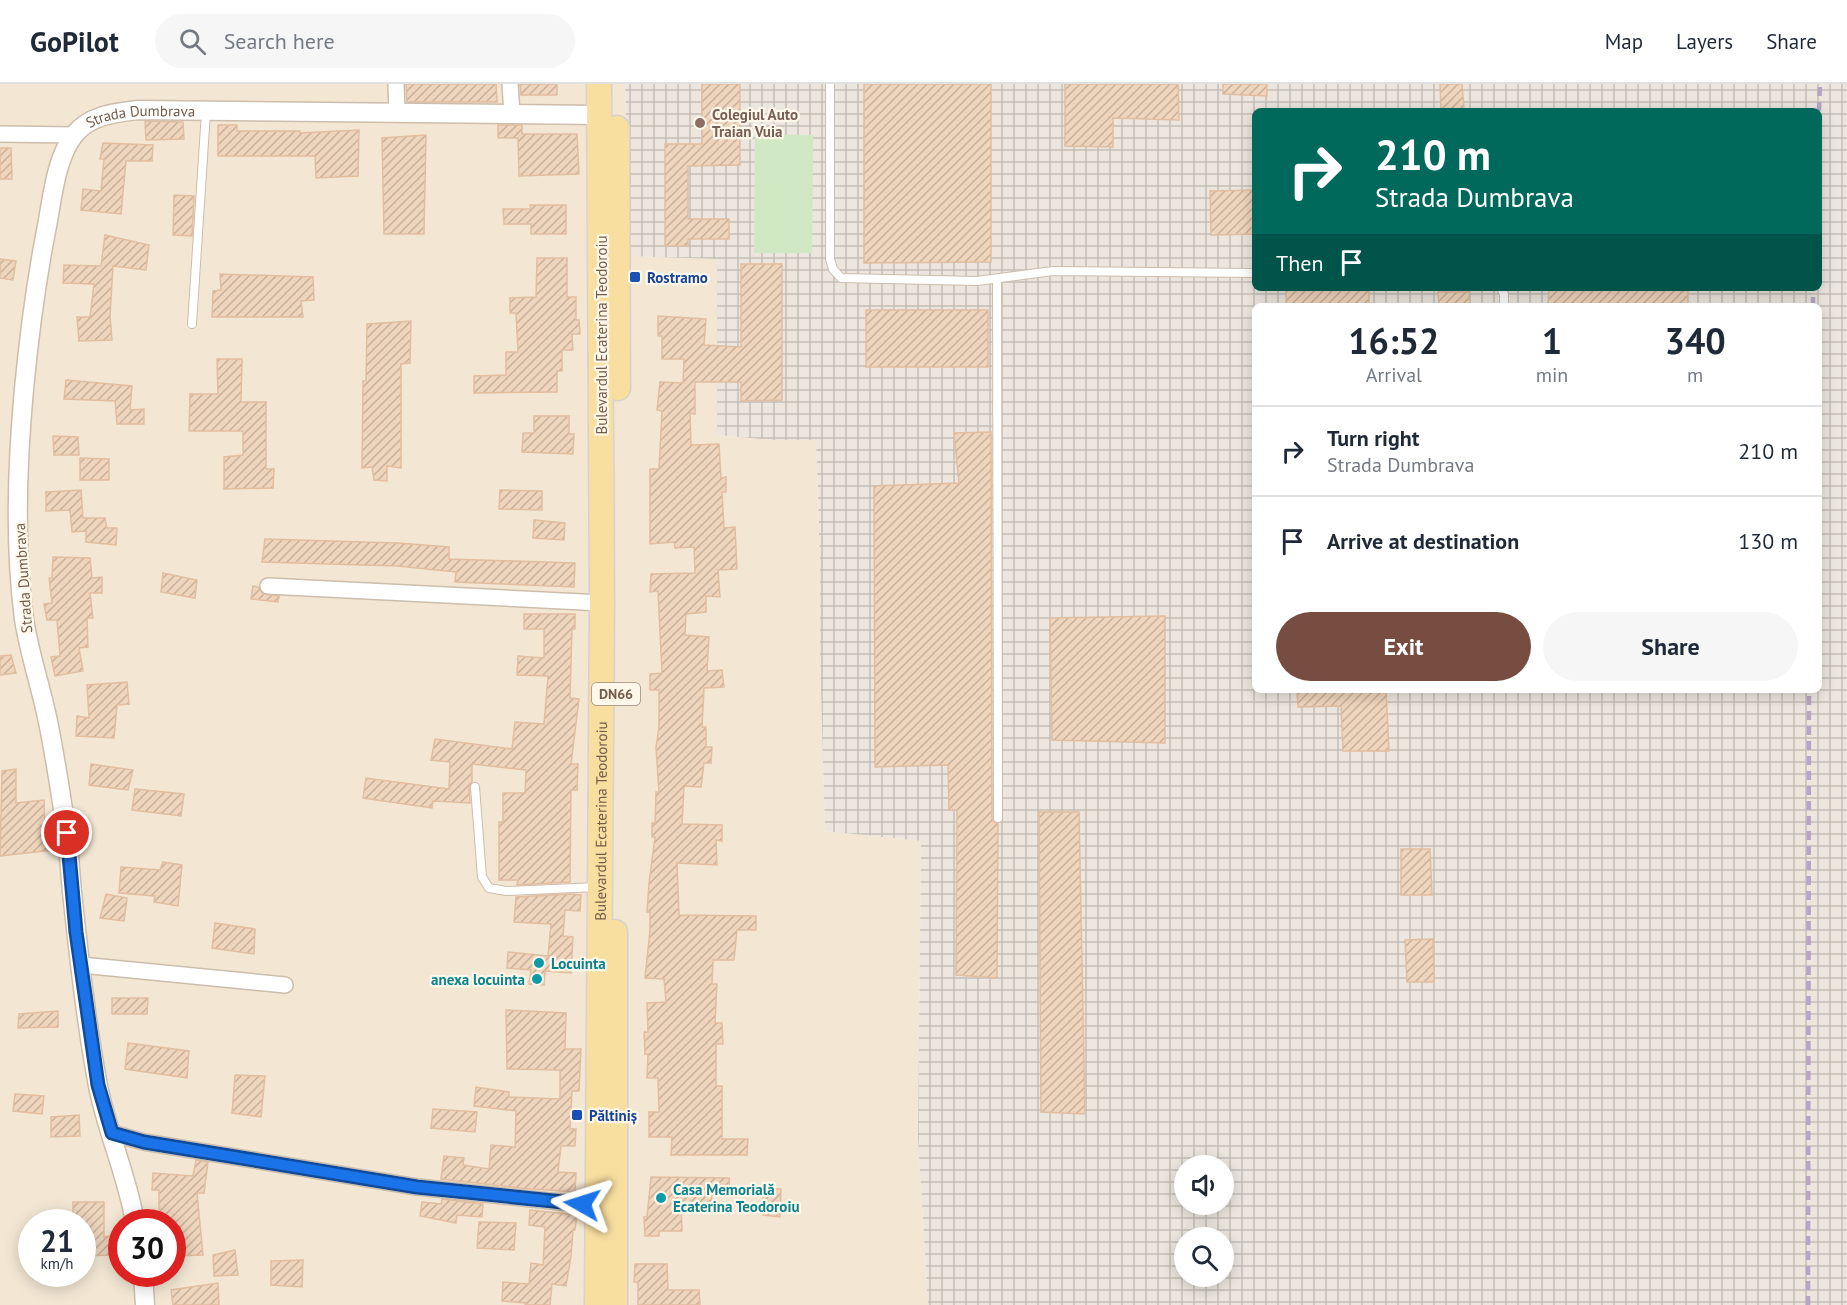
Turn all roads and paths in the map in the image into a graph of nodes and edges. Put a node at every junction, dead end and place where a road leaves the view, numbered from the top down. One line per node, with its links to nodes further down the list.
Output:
1 (396, 84): 7 (street)
2 (510, 84): 8 (street)
3 (599, 84): 9 (main road, Bulevardul Ecaterina Teodoroiu / DN66)
4 (616, 84): 9 (main road, Bulevardul Ecaterina Teodoroiu / DN66)
5 (830, 84): 13 (lane)
6 (206, 111): 7 (street, Strada Dumbrava); 11 (street, Strada Dumbrava); 14 (lane)
7 (398, 113): 8 (street, Strada Dumbrava)
8 (512, 114): 9 (street, Strada Dumbrava)
9 (609, 115): 16 (main road, Bulevardul Ecaterina Teodoroiu); 23 (main road, Bulevardul Ecaterina Teodoroiu / DN66)
10 (0, 134): 11 (street)
11 (74, 135): 20 (street, Strada Dumbrava)
12 (1252, 273): 13 (lane)
13 (997, 279): 18 (lane)
14 (192, 324)
15 (268, 586): 16 (street)
16 (602, 603): 19 (main road, Bulevardul Ecaterina Teodoroiu)
17 (475, 788): 19 (lane)
18 (998, 818)
19 (599, 887): 23 (main road, Bulevardul Ecaterina Teodoroiu)
20 (81, 965): 21 (street); 22 (street, Strada Dumbrava)
21 (285, 985)
22 (112, 1133): 23 (street); 24 (street, Strada Dumbrava)
23 (606, 1206): 27 (main road, Bulevardul Ecaterina Teodoroiu); 28 (main road, Bulevardul Ecaterina Teodoroiu / DN66)
24 (132, 1209)
25 (144, 1287): 26 (street)
26 (146, 1305)
27 (597, 1305)
28 (615, 1305)

